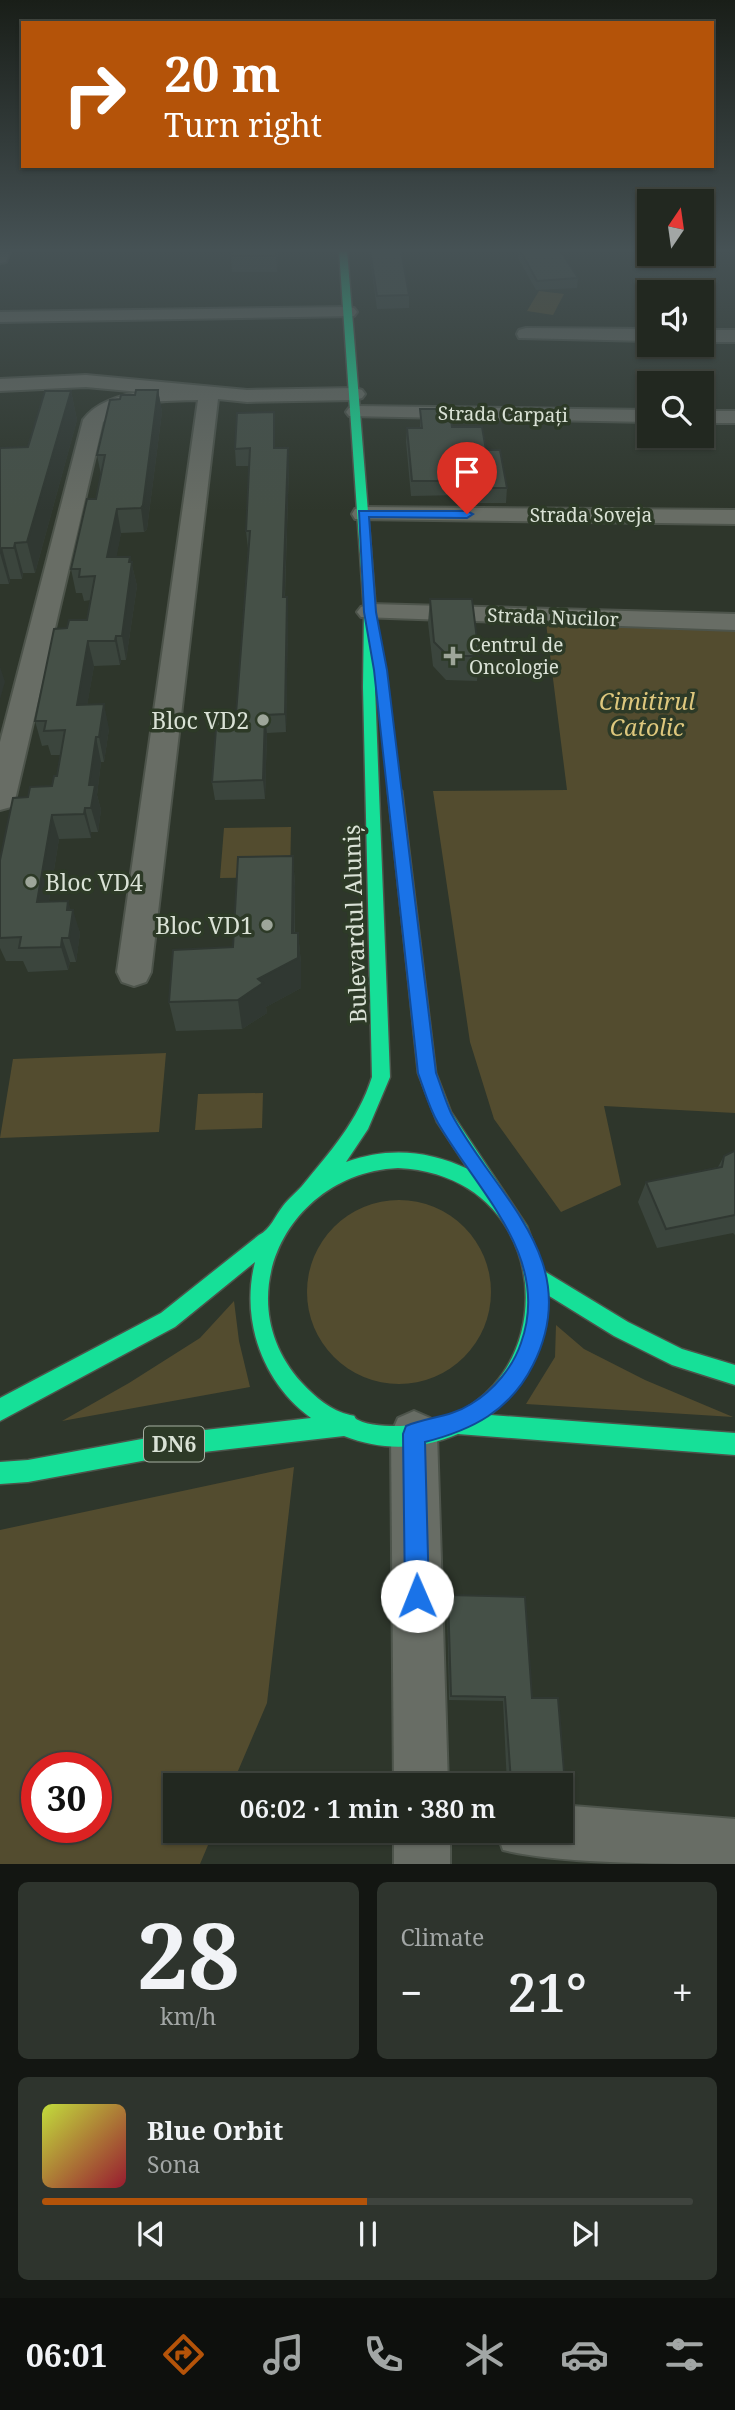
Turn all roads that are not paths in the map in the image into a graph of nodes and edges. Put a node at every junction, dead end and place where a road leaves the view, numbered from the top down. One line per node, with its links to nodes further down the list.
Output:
1 (350, 337): 4 (main road, Bulevardul Aluniș)
2 (0, 385): 3 (street)
3 (209, 394): 4 (street, Strada Carpați); 14 (street); 15 (street)
4 (355, 403): 5 (street, Strada Carpați); 8 (main road, Bulevardul Aluniș)
5 (637, 415)
6 (714, 416): 7 (street)
7 (735, 417)
8 (363, 514): 9 (street, Strada Soveja); 10 (main road, Bulevardul Aluniș)
9 (735, 517)
10 (370, 612): 11 (street, Strada Nucilor); 12 (main road, Bulevardul Aluniș); 16 (main road, Bulevardul Aluniș)
11 (735, 622)
12 (387, 722)
13 (393, 775): 17 (main road)
14 (0, 800)
15 (134, 972)
16 (294, 1204): 17 (main road, DN6); 18 (main road, DN6)
17 (520, 1232): 19 (main road, DN6)
18 (266, 1241): 21 (main road, DN6); 22 (main road, DN6)
19 (538, 1278): 20 (main road); 23 (main road, DN6)
20 (735, 1375)
21 (0, 1410)
22 (349, 1425): 23 (main road, DN6); 25 (main road, DN6)
23 (435, 1429): 24 (main road, DN6); 26 (street)
24 (735, 1444)
25 (0, 1473)
26 (421, 1773)
27 (573, 1834): 29 (street)
28 (422, 1843): 30 (street)
29 (735, 1847)
30 (422, 1864)

